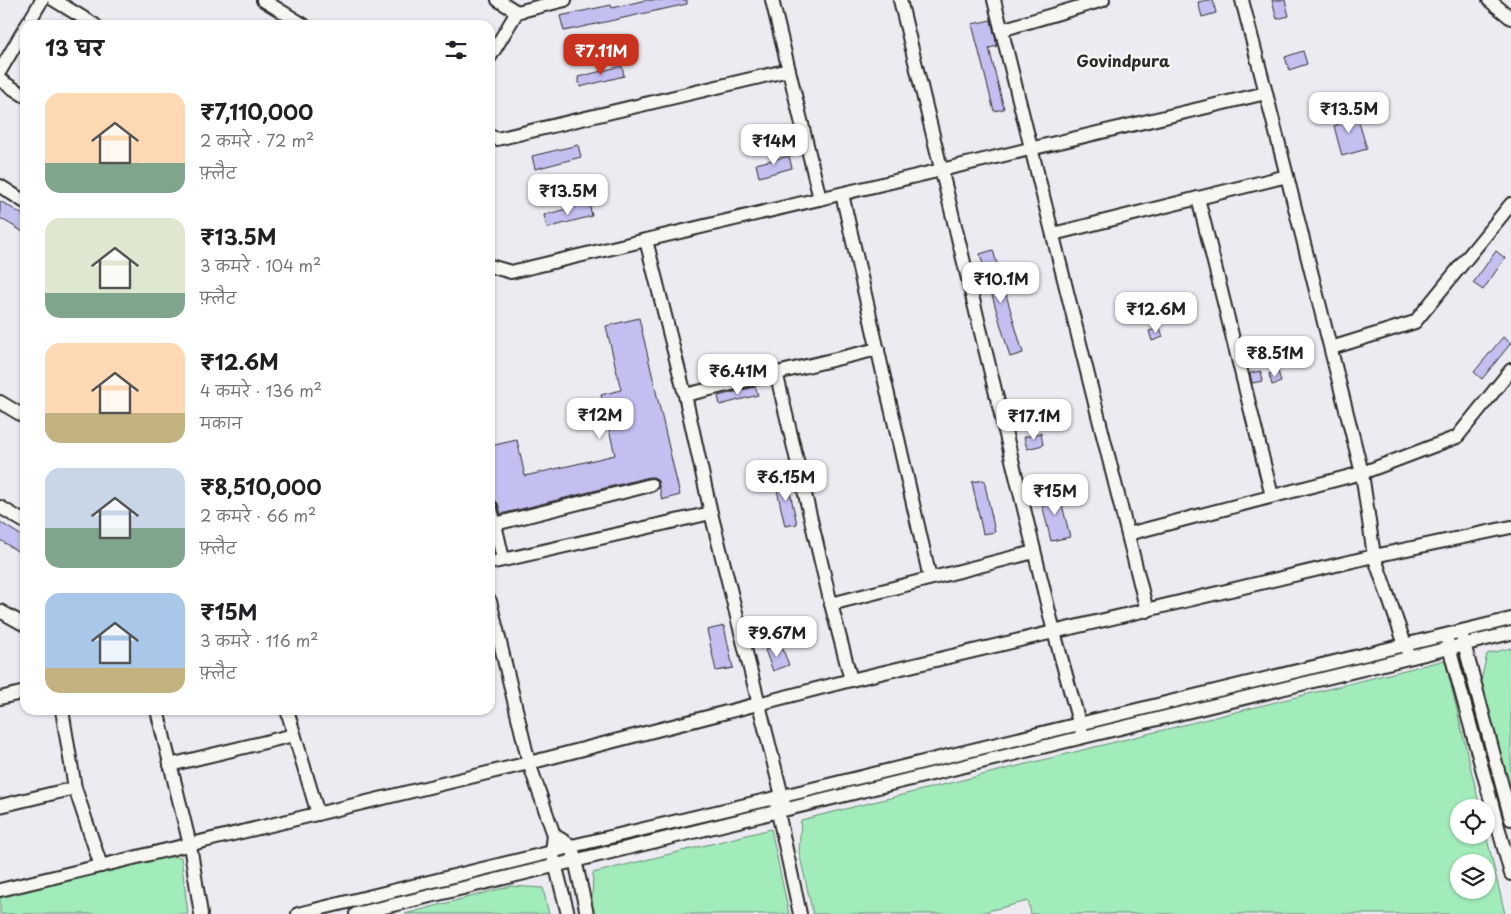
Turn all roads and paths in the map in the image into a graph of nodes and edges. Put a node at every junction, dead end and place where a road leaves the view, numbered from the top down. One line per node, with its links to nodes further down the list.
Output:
1 (42, 0): 14 (street)
2 (54, 0): 15 (street)
3 (263, 0): 16 (street)
4 (498, 0): 12 (street)
5 (565, 0): 12 (street)
6 (772, 0): 20 (street)
7 (900, 0): 27 (street)
8 (994, 0): 17 (street)
9 (1103, 0): 17 (street)
10 (1242, 0): 24 (street)
11 (1489, 0): 13 (street)
12 (517, 12): 19 (street)
13 (1511, 18)
14 (30, 20)
15 (86, 20)
16 (296, 20)
17 (1001, 30): 26 (street)
18 (20, 37): 21 (street)
19 (495, 49)
20 (788, 70): 25 (street); 33 (street)
21 (0, 71)
22 (0, 80): 23 (street)
23 (20, 93)
24 (1266, 93): 26 (street); 28 (street)
25 (495, 138)
26 (1032, 149): 27 (street); 35 (street)
27 (942, 170): 30 (street); 54 (street)
28 (1287, 176): 31 (street); 38 (street)
29 (0, 186): 32 (street)
30 (842, 194): 33 (street); 39 (street)
31 (1198, 198): 35 (street); 47 (street)
32 (20, 199)
33 (820, 199): 36 (street)
34 (1511, 204): 38 (street)
35 (1053, 234): 53 (street)
36 (646, 240): 37 (street); 42 (street)
37 (495, 267)
38 (1331, 348): 45 (street)
39 (878, 349): 41 (street); 58 (street)
40 (1511, 370): 45 (street)
41 (776, 372): 42 (street); 59 (street)
42 (685, 395): 49 (street)
43 (0, 402): 44 (street)
44 (20, 414)
45 (1362, 473): 47 (street); 55 (street)
46 (651, 485): 51 (street)
47 (1272, 496): 53 (street)
48 (0, 507): 50 (street)
49 (711, 513): 56 (street); 74 (street)
50 (20, 518)
51 (495, 524): 56 (street)
52 (1511, 527): 55 (street)
53 (1128, 534): 61 (street)
54 (1034, 552): 58 (street); 64 (street)
55 (1374, 556): 61 (street); 70 (street)
56 (503, 560): 57 (street)
57 (495, 561)
58 (930, 578): 59 (street)
59 (832, 604): 71 (street)
60 (0, 611): 63 (street)
61 (1147, 611): 64 (street)
62 (1511, 619): 65 (street)
63 (20, 622)
64 (1054, 632): 71 (street); 78 (street)
65 (1460, 632): 68 (street); 69 (street)
66 (1511, 632): 69 (street)
67 (495, 635): 80 (street)
68 (1448, 642): 69 (street); 70 (street); 94 (street)
69 (1464, 644): 86 (street)
70 (1408, 652): 78 (street)
71 (851, 680): 74 (street)
72 (20, 693): 73 (street)
73 (0, 698)
74 (760, 704): 80 (street); 83 (street)
75 (63, 715): 82 (street)
76 (157, 715): 81 (street)
77 (288, 715): 79 (street)
78 (1081, 731): 83 (street)
79 (294, 735): 81 (street); 85 (street)
80 (529, 763): 85 (street); 87 (street)
81 (170, 765): 88 (street)
82 (75, 788): 84 (street); 92 (street)
83 (780, 804): 89 (street); 91 (street); 101 (street)
84 (0, 806)
85 (318, 814): 88 (street)
86 (1511, 820)
87 (554, 834): 89 (street); 90 (street)
88 (190, 845): 92 (street); 96 (street)
89 (572, 846): 90 (street); 91 (street)
90 (552, 852): 93 (street); 97 (street)
91 (575, 861): 93 (street); 100 (street)
92 (101, 866): 95 (street)
93 (556, 866): 98 (street); 99 (street)
94 (1511, 874)
95 (0, 890)
96 (201, 914)
97 (298, 914)
98 (356, 914)
99 (568, 914)
100 (587, 914)
101 (800, 914)

